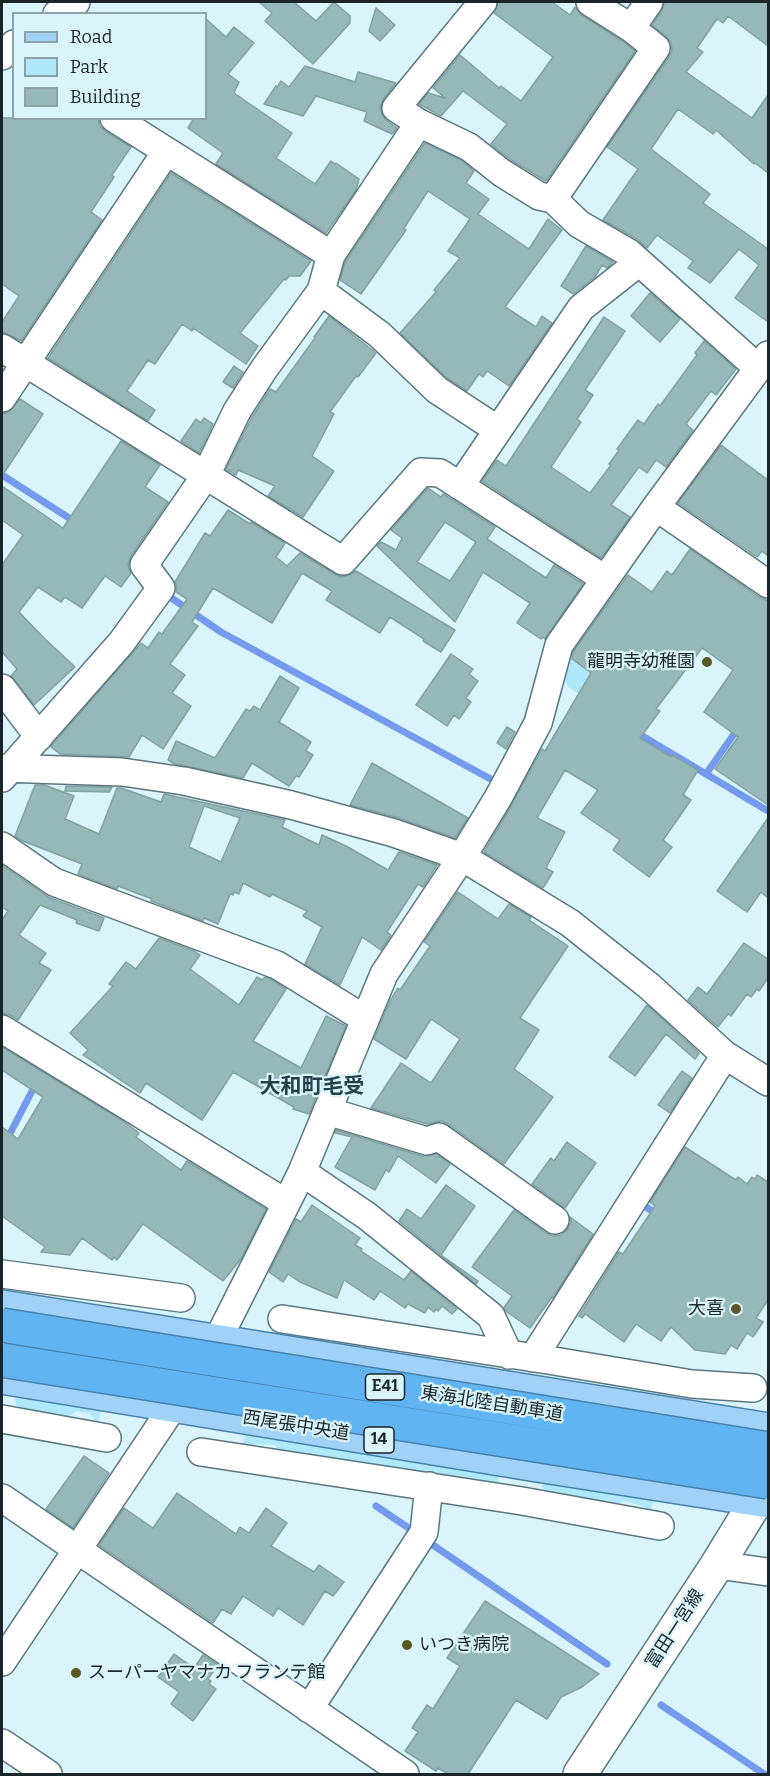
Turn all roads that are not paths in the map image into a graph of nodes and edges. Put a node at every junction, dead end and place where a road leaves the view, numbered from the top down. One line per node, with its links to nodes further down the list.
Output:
1 (76, 2): 5 (street)
2 (483, 2): 8 (street)
3 (590, 2): 6 (street)
4 (649, 2): 6 (street)
5 (60, 12)
6 (631, 28): 10 (street)
7 (117, 120): 9 (street)
8 (418, 123): 10 (street); 11 (street)
9 (166, 152): 11 (street); 16 (street)
10 (553, 199): 12 (street)
11 (331, 255): 13 (street)
12 (638, 263): 15 (street); 18 (street)
13 (321, 291): 18 (street); 19 (street)
14 (2, 348): 16 (street)
15 (763, 361): 21 (street)
16 (25, 363): 17 (street); 19 (street)
17 (2, 398)
18 (498, 430): 20 (street)
19 (206, 475): 20 (street); 25 (street)
20 (460, 486): 22 (street)
21 (656, 507): 22 (street); 23 (street)
22 (606, 579): 28 (street)
23 (768, 584)
24 (2, 688): 25 (street)
25 (39, 737): 26 (street)
26 (4, 772): 28 (street)
27 (2, 846): 29 (street)
28 (462, 857): 29 (street); 31 (street)
29 (365, 1019): 33 (street)
30 (2, 1029): 35 (street)
31 (725, 1055): 32 (street); 43 (street)
32 (768, 1082)
33 (327, 1111): 34 (street); 36 (street)
34 (302, 1172): 35 (street); 43 (street)
35 (286, 1203): 42 (street)
36 (555, 1220)
37 (2, 1274): 38 (street)
38 (181, 1298)
39 (2, 1307): 42 (main road)
40 (282, 1319): 43 (street)
41 (2, 1325): 51 (highway, 東海北陸自動車道 / E41, bridge)
42 (217, 1341): 46 (main road); 47 (street)
43 (530, 1358): 45 (street); 46 (street)
44 (4, 1377): 47 (main road, 西尾張中央道 / 14); 55 (highway, 東海北陸自動車道 / E41, bridge)
45 (753, 1388)
46 (538, 1393): 49 (main road)
47 (175, 1406): 53 (main road, 西尾張中央道 / 14); 59 (street)
48 (2, 1419): 50 (street)
49 (768, 1430)
50 (107, 1438)
51 (768, 1449)
52 (201, 1452): 54 (street)
53 (531, 1464): 55 (main road, 西尾張中央道 / 14); 57 (street)
54 (429, 1486): 57 (street); 63 (street)
55 (766, 1491): 60 (main road, 富田一宮線)
56 (2, 1498): 59 (street)
57 (522, 1501): 58 (street)
58 (660, 1526)
59 (76, 1550): 62 (street); 63 (street)
60 (717, 1565): 61 (street); 67 (main road, 富田一宮線)
61 (768, 1572)
62 (2, 1662)
63 (309, 1709): 66 (street)
64 (2, 1743): 65 (street)
65 (48, 1774)
66 (405, 1774)
67 (580, 1774)

